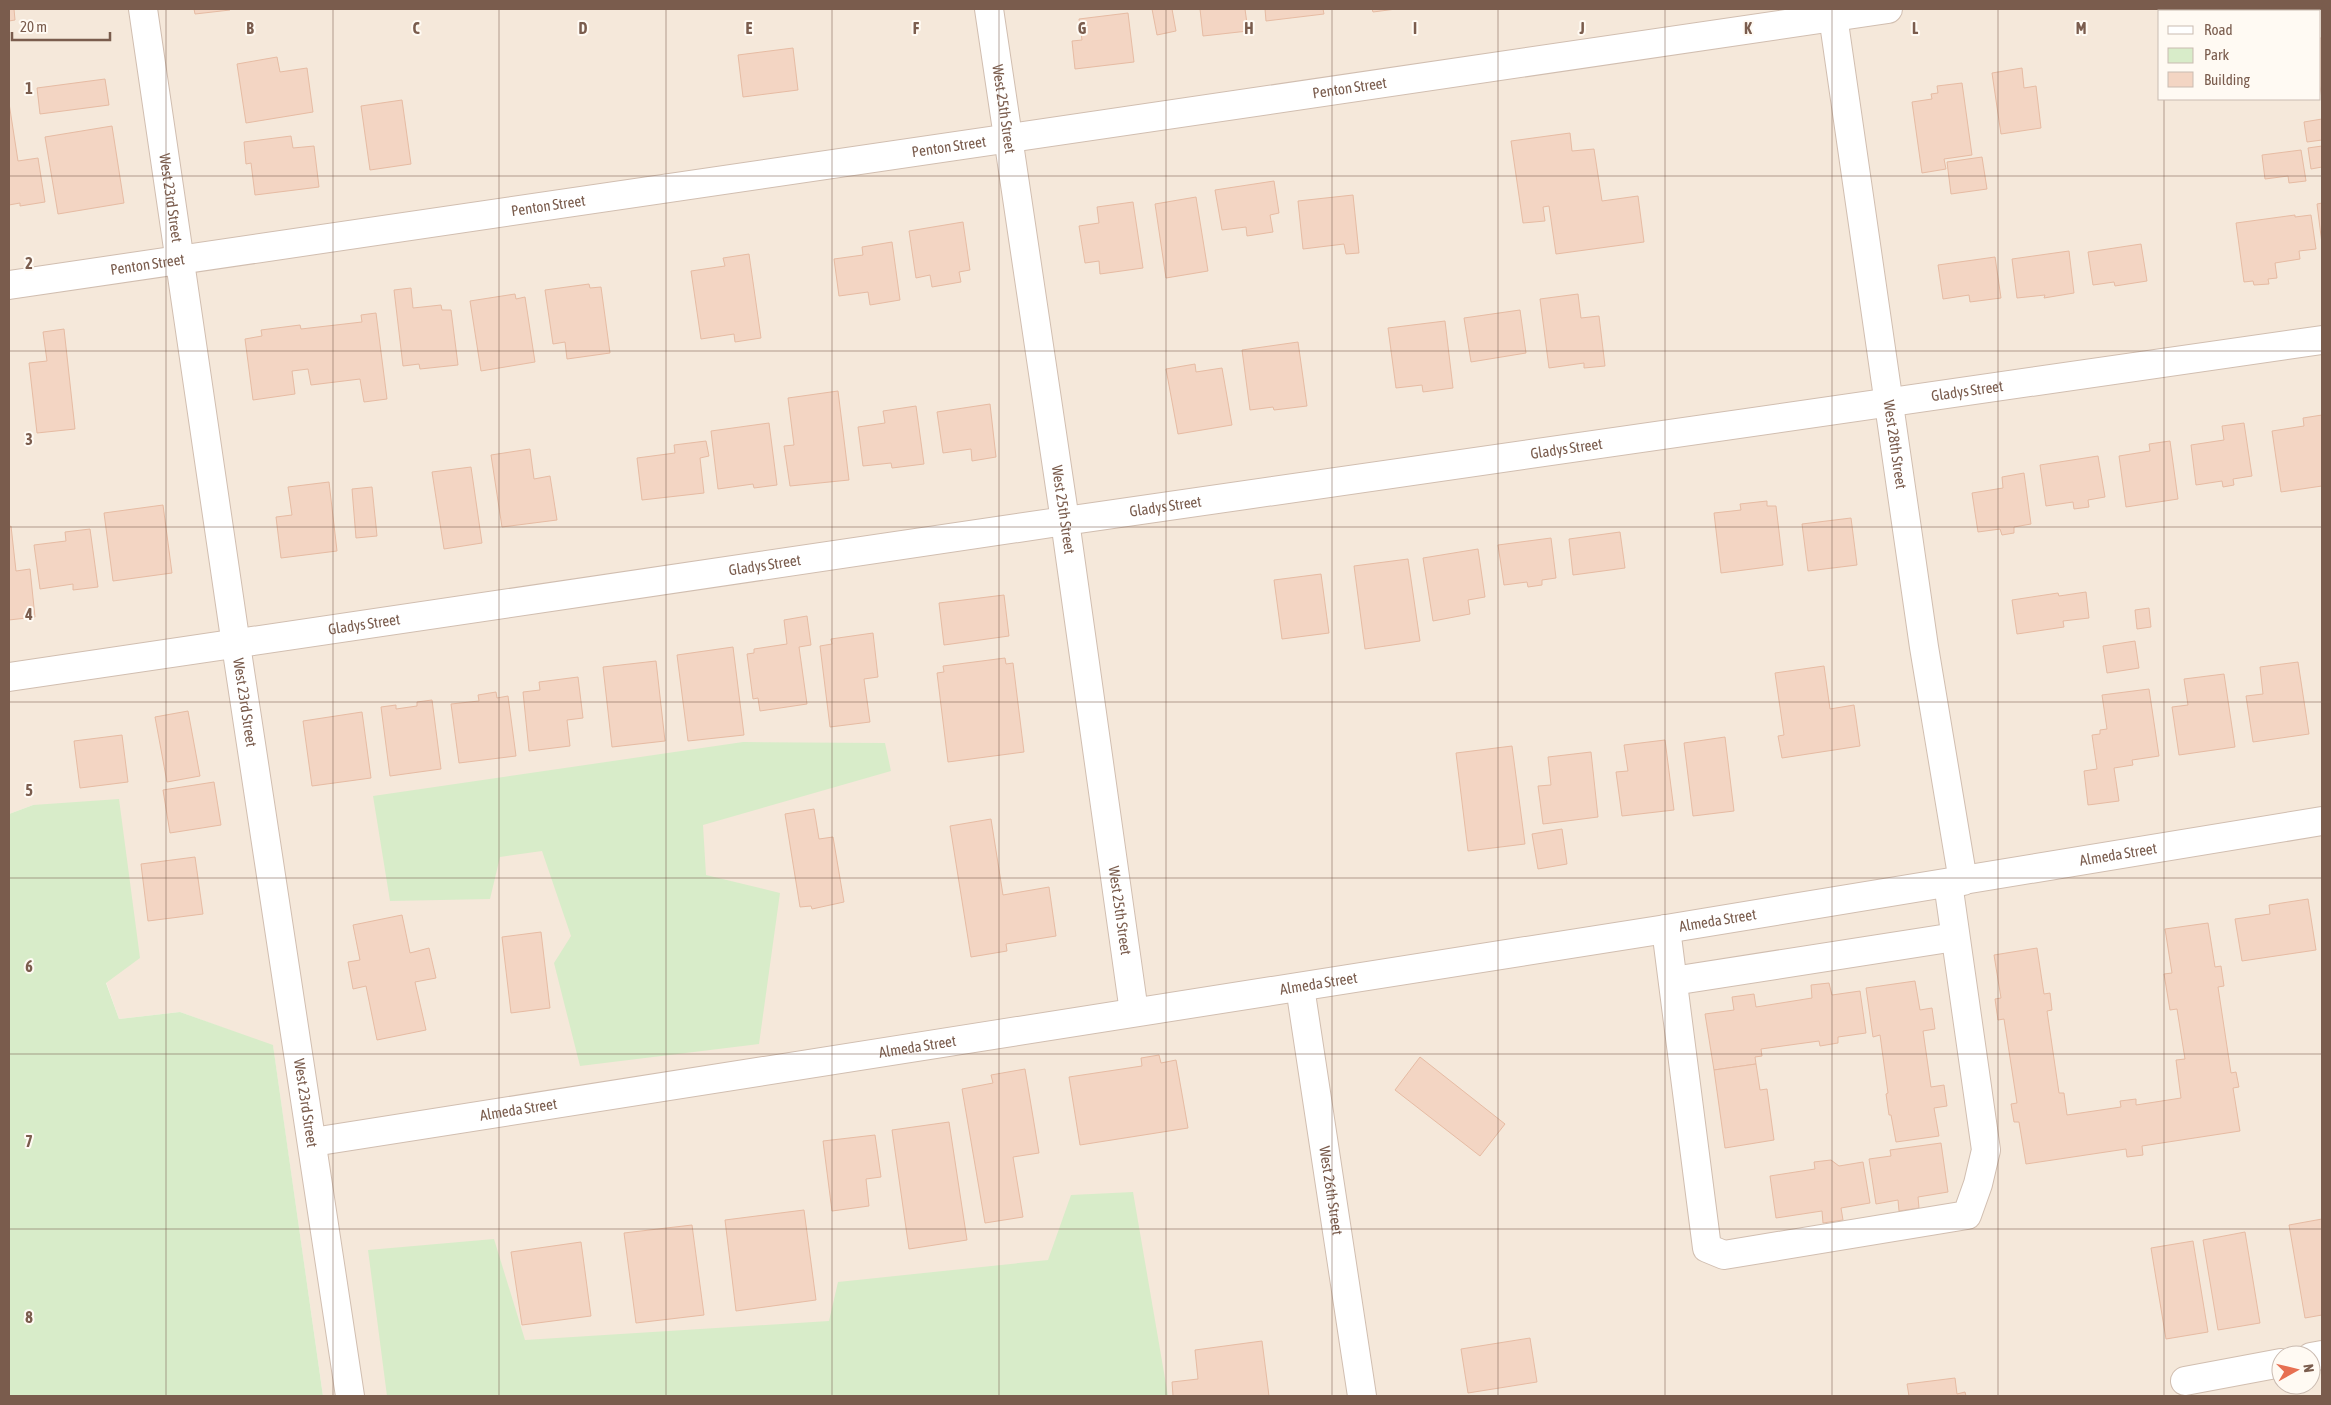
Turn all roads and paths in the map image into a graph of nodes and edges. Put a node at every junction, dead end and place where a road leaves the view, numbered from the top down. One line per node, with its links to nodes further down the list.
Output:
1 (143, 9): 6 (street, West 23rd Street)
2 (989, 9): 5 (street, West 25th Street)
3 (1888, 9): 4 (street, Penton Street)
4 (1833, 13): 5 (street, Penton Street); 9 (street, West 28th Street)
5 (1008, 137): 6 (street, Penton Street); 10 (street, West 25th Street)
6 (180, 260): 7 (street, Penton Street); 11 (street, West 23rd Street)
7 (9, 285)
8 (2322, 340): 9 (street, Gladys Street)
9 (1890, 403): 10 (street, Gladys Street); 14 (street, West 28th Street)
10 (1065, 521): 11 (street, Gladys Street); 19 (street, West 25th Street)
11 (236, 645): 12 (street, Gladys Street); 20 (street, West 23rd Street)
12 (9, 677)
13 (2322, 821): 14 (street, Almeda Street)
14 (1956, 882): 15 (street, Almeda Street); 16 (street, West 28th Street)
15 (1666, 930): 17 (street); 18 (street, Almeda Street)
16 (1955, 937): 17 (street); 17 (street, West 28th Street)
17 (1672, 981)
18 (1300, 987): 19 (street, Almeda Street); 24 (street, West 26th Street)
19 (1134, 1012): 20 (street, Almeda Street)
20 (312, 1142): 23 (street, West 23rd Street)
21 (2271, 1365): 22 (street)
22 (2184, 1381)
23 (350, 1396)
24 (1362, 1396)

